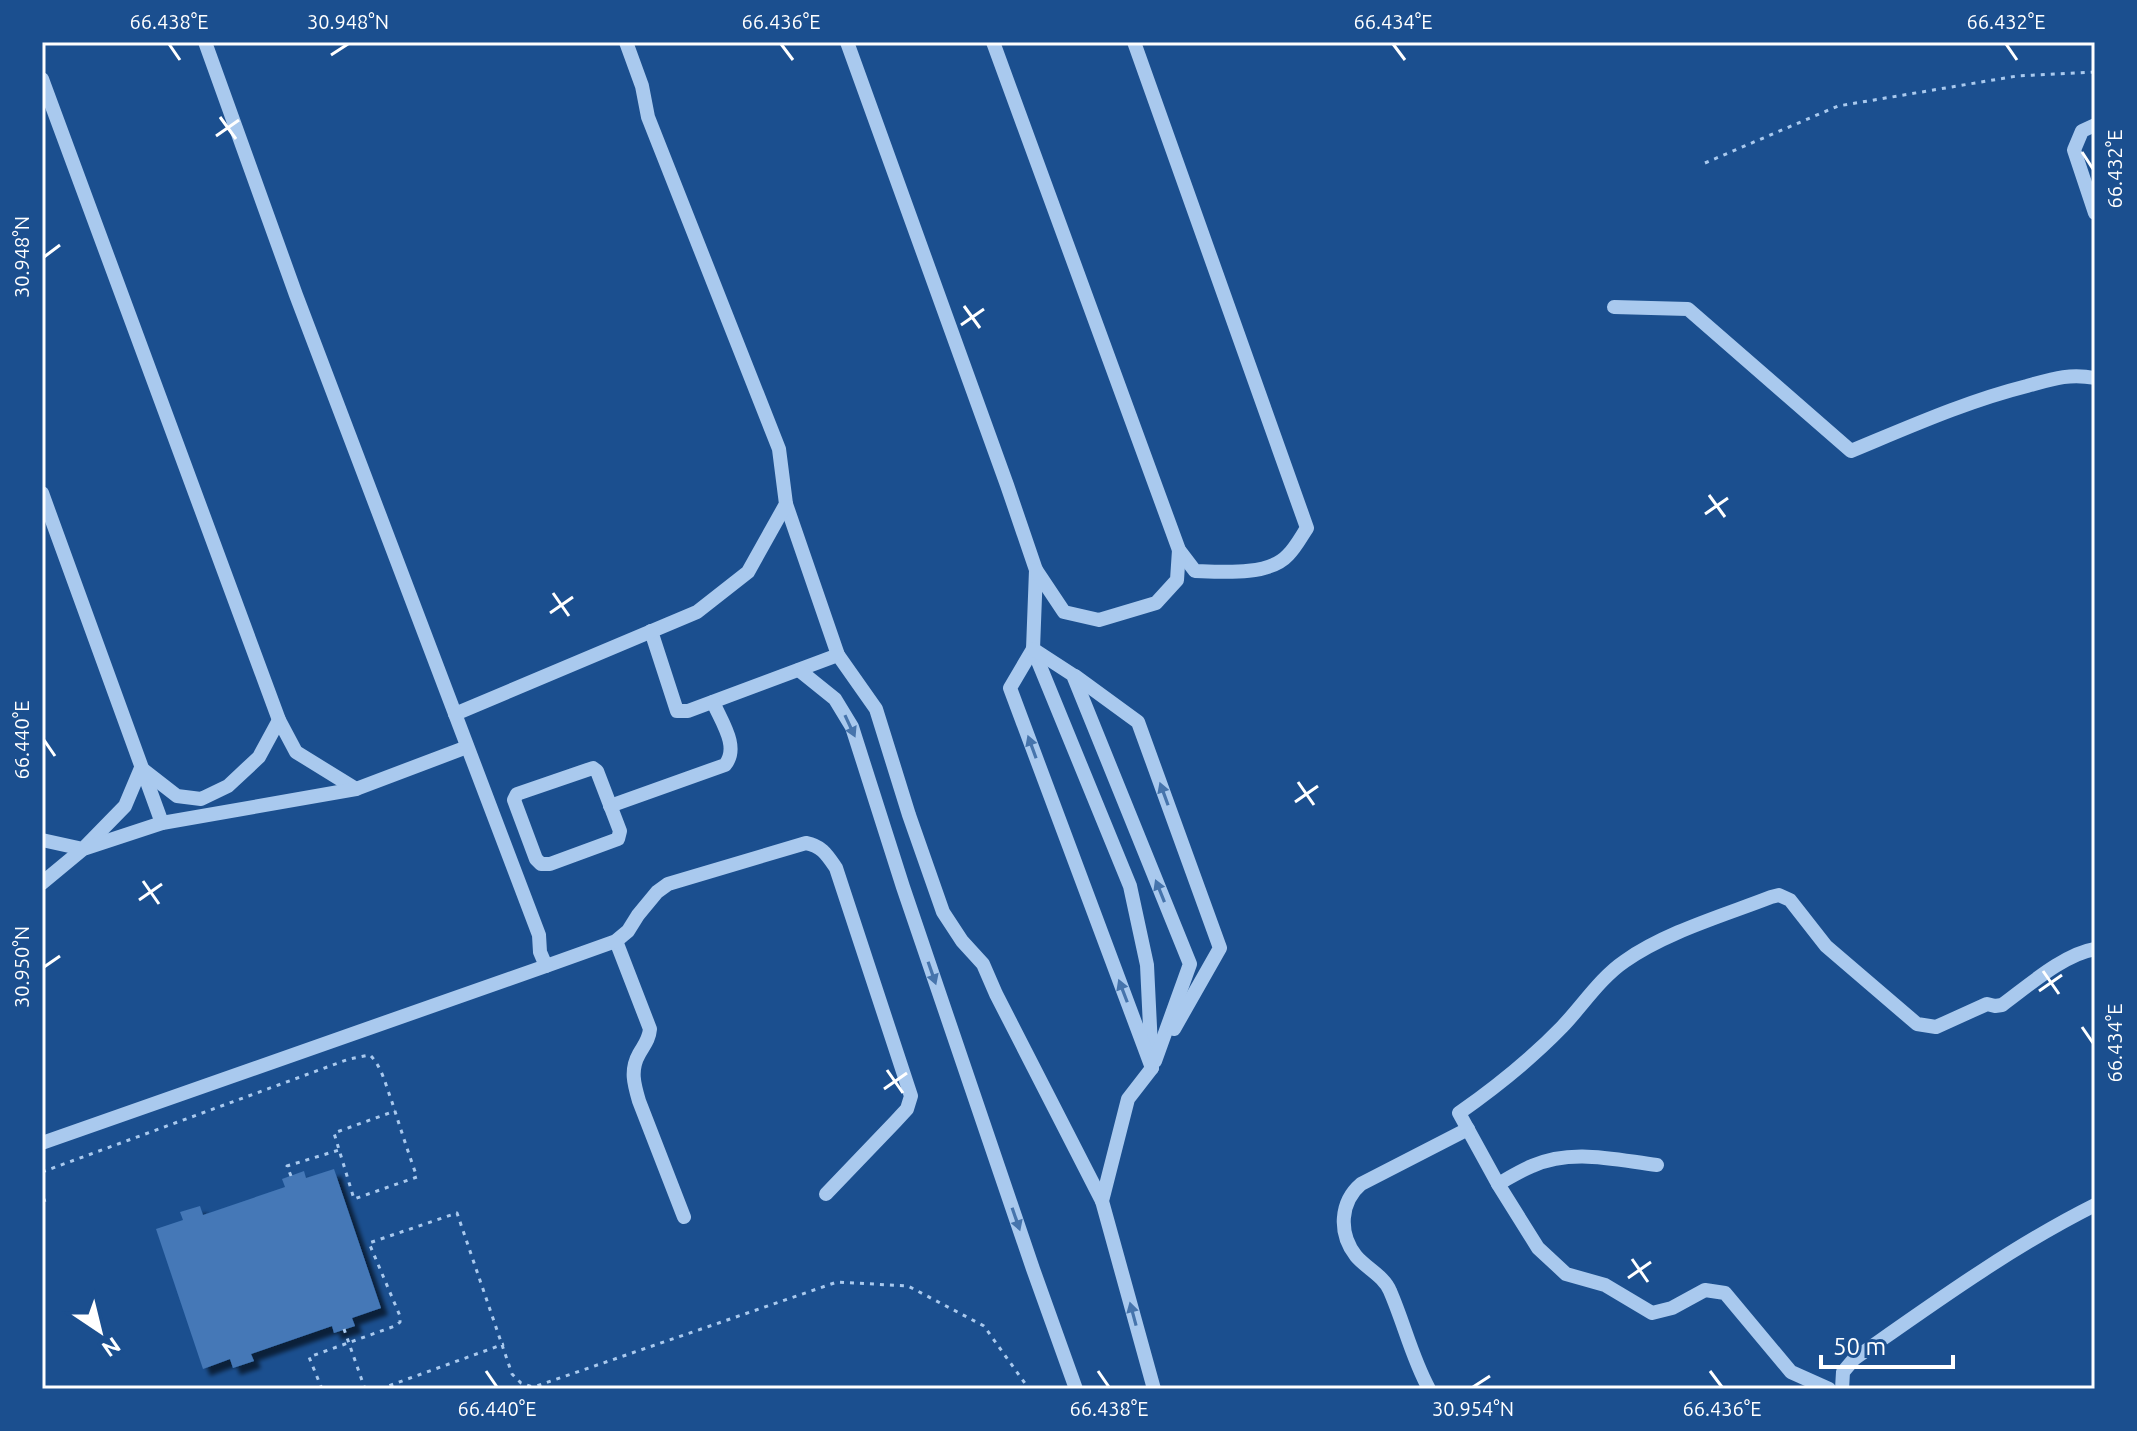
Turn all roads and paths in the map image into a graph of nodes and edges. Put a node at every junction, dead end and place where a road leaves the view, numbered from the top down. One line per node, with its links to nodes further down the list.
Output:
1 (205, 42): 23 (street)
2 (626, 42): 14 (street)
3 (847, 42): 16 (street)
4 (993, 42): 15 (street)
5 (1134, 42): 15 (street)
6 (2095, 72): 9 (path)
7 (42, 79): 24 (street)
8 (2095, 125): 10 (street)
9 (1705, 163)
10 (2095, 213)
11 (1614, 307): 12 (street)
12 (2095, 378)
13 (42, 493): 26 (street)
14 (786, 504): 17 (street); 19 (street)
15 (1179, 550): 16 (street)
16 (1036, 570): 18 (street)
17 (651, 631): 22 (street); 23 (street)
18 (1033, 649): 21 (street); 38 (street); 38 (street, one-way to 18)
19 (838, 655): 20 (street); 50 (street)
20 (799, 670): 22 (street); 61 (street, one-way to 61)
21 (1073, 675): 38 (street, one-way to 21); 38 (street, one-way to 21)
22 (713, 702): 28 (street)
23 (455, 714): 25 (street)
24 (279, 720): 26 (street); 27 (street)
25 (467, 747): 27 (street); 31 (street)
26 (141, 768): 30 (street); 33 (street)
27 (356, 789): 30 (street)
28 (610, 806): 29 (street); 29 (street)
29 (521, 819): 31 (street)
30 (162, 823): 33 (street)
31 (498, 828): 37 (street)
32 (42, 840): 33 (street)
33 (83, 849): 34 (street)
34 (42, 883)
35 (616, 941): 37 (street); 47 (street); 52 (street)
36 (2095, 949): 40 (street)
37 (546, 966): 41 (street)
38 (1152, 1068): 50 (street)
39 (395, 1111): 42 (path); 42 (path); 44 (path)
40 (1468, 1129): 46 (street); 63 (street)
41 (42, 1143)
42 (339, 1150): 45 (path)
43 (1657, 1165): 46 (street)
44 (42, 1172)
45 (291, 1176)
46 (1498, 1184): 64 (street)
47 (826, 1194)
48 (50, 1199): 49 (path)
49 (42, 1201)
50 (1102, 1201): 62 (street, one-way to 50)
51 (2095, 1205): 65 (street)
52 (684, 1217)
53 (344, 1329): 54 (path)
54 (349, 1343): 55 (path); 57 (path); 58 (path)
55 (504, 1344): 56 (path); 59 (path)
56 (531, 1388): 60 (path)
57 (322, 1389)
58 (365, 1389)
59 (380, 1389)
60 (1029, 1389)
61 (1076, 1389)
62 (1154, 1389)
63 (1429, 1389)
64 (1829, 1389)
65 (1842, 1389)

